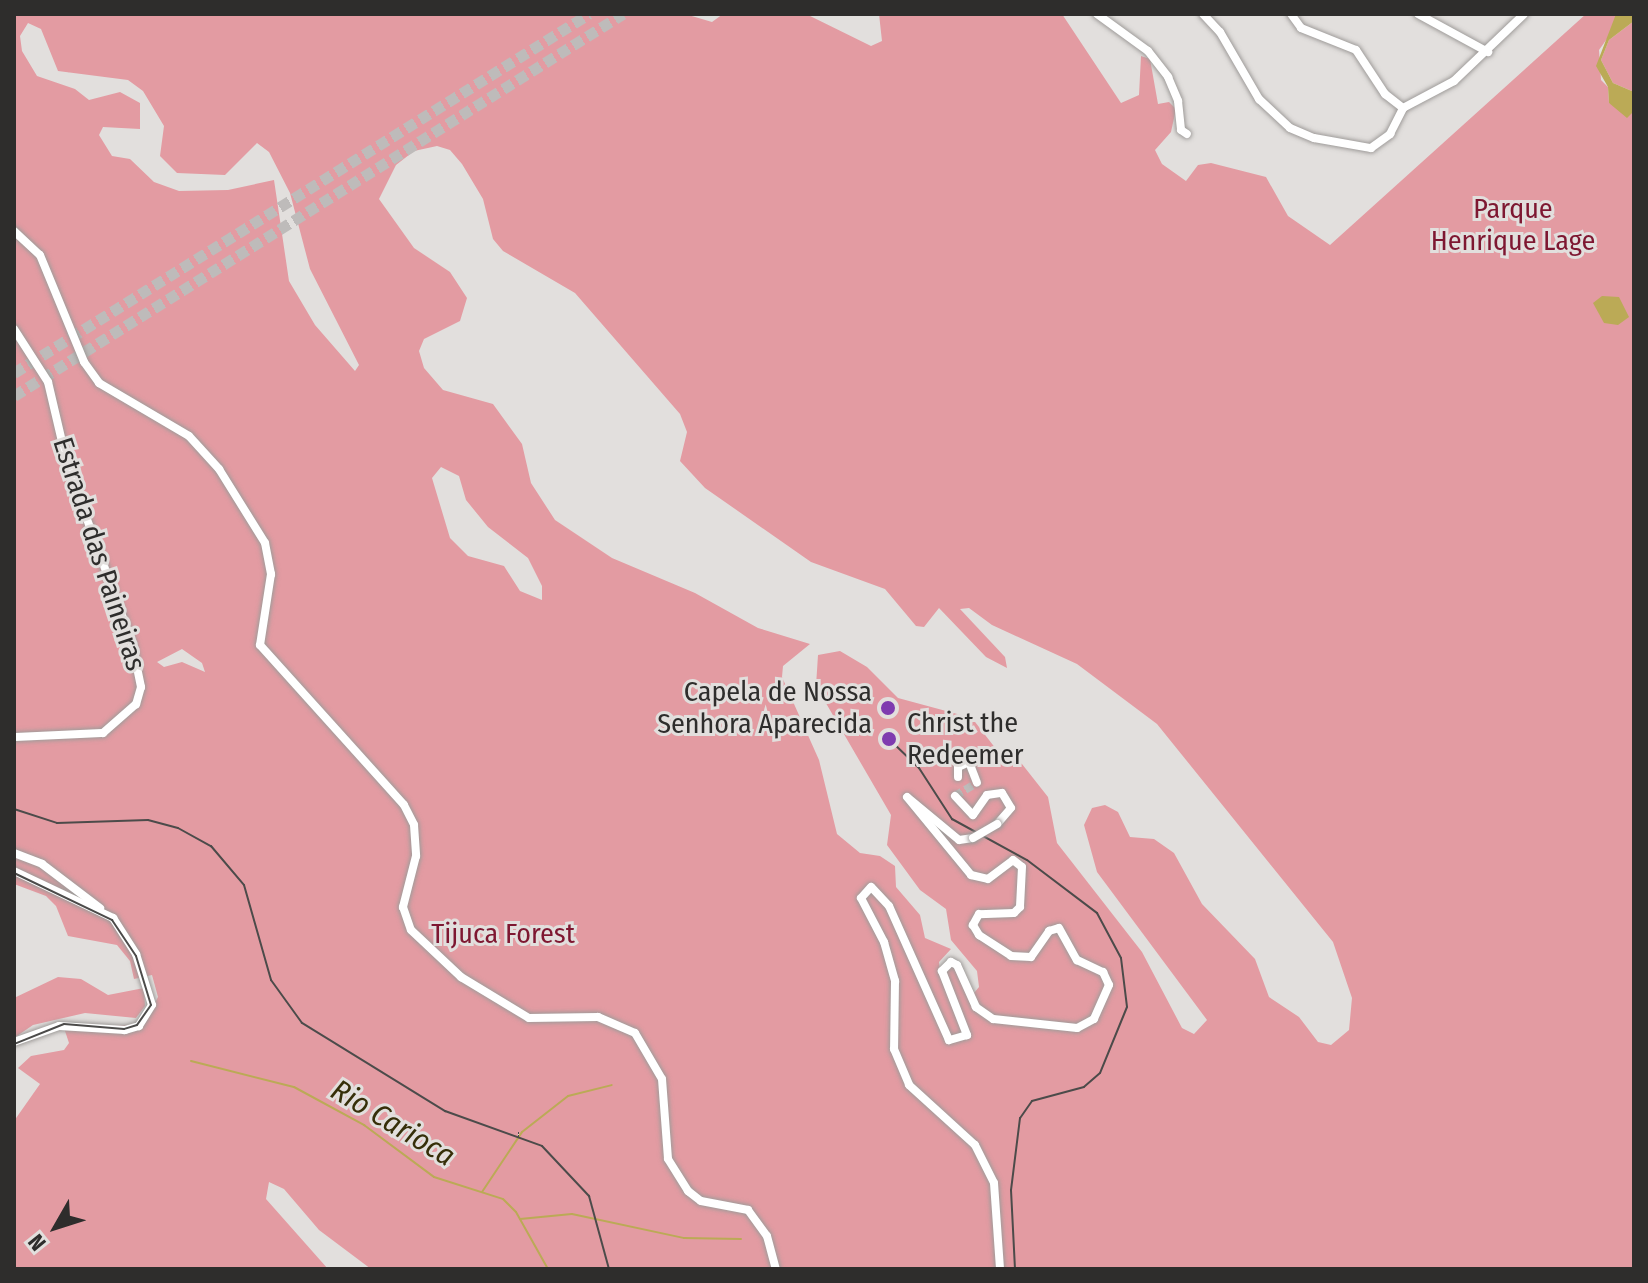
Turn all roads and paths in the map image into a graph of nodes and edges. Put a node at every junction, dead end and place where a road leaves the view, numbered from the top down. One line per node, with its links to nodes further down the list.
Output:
1 (1097, 14): 8 (street)
2 (1203, 14): 7 (street)
3 (1291, 14): 7 (street)
4 (1418, 14): 6 (street)
5 (1524, 14): 6 (street)
6 (1488, 52): 7 (street)
7 (1403, 108)
8 (1187, 134)
9 (14, 232): 19 (street)
10 (14, 329): 11 (street, Estrada das Paineiras)
11 (14, 737)
12 (958, 777): 13 (street)
13 (977, 783)
14 (955, 796): 20 (street, bridge)
15 (14, 853): 17 (street)
16 (14, 871): 17 (street)
17 (113, 918): 18 (street)
18 (14, 1042)
19 (776, 1269)
20 (1000, 1269)

